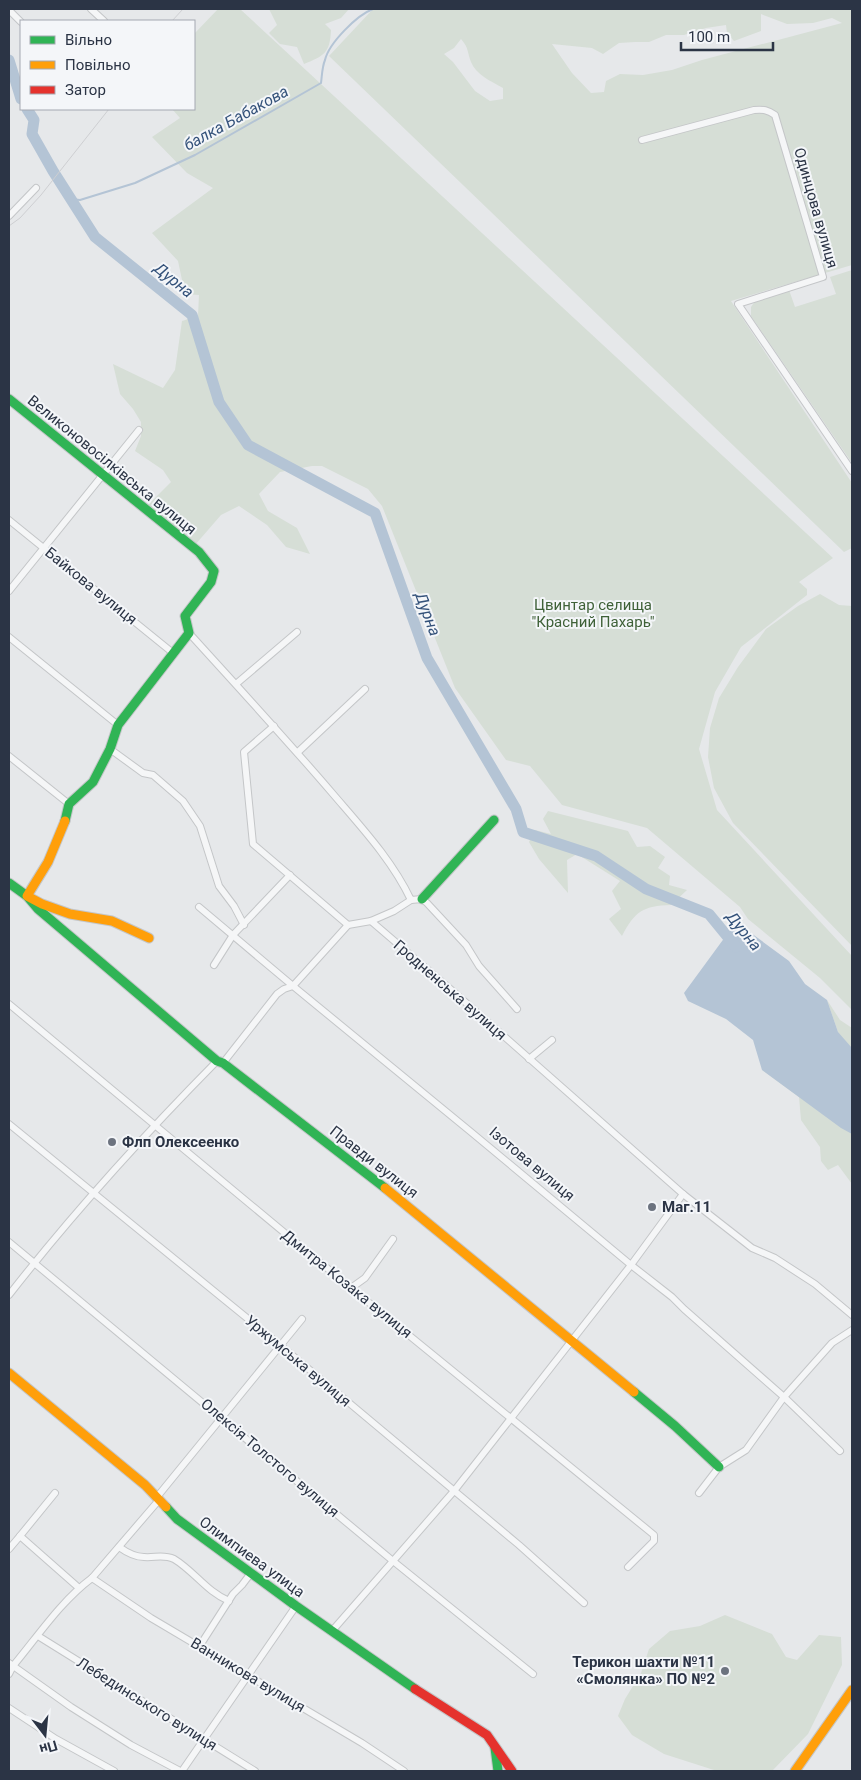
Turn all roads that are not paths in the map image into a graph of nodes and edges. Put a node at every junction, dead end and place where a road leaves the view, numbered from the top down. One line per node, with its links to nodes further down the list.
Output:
1 (91, 9): 3 (street)
2 (9, 10): 4 (street)
3 (103, 20)
4 (20, 21)
5 (642, 140): 10 (street, Одинцова вулиця)
6 (36, 188): 7 (street)
7 (9, 216)
8 (9, 399): 11 (street, Великоновосілківська вулиця)
9 (139, 430): 11 (street)
10 (852, 471)
11 (103, 476): 13 (street); 16 (street, Великоновосілківська вулиця)
12 (9, 520): 13 (street, Байкова вулиця)
13 (44, 548): 14 (street); 18 (street, Байкова вулиця)
14 (9, 591)
15 (297, 632): 19 (street)
16 (189, 633): 18 (street); 19 (street)
17 (9, 637): 21 (street)
18 (173, 653): 21 (street)
19 (236, 684): 22 (street)
20 (365, 688): 24 (street)
21 (118, 725): 23 (street)
22 (274, 726): 24 (street); 28 (street)
23 (110, 749): 26 (street); 35 (street)
24 (298, 752): 32 (street)
25 (9, 756): 26 (street)
26 (68, 804): 30 (street)
27 (494, 820): 31 (street)
28 (290, 875): 35 (street); 36 (street)
29 (9, 885): 30 (street, Правди вулиця)
30 (27, 896): 38 (street); 45 (street, Правди вулиця)
31 (422, 898): 32 (street); 42 (street)
32 (411, 900): 34 (street)
33 (199, 907): 37 (street, Ізотова вулиця)
34 (371, 921): 36 (street); 44 (street, Гродненська вулиця)
35 (244, 925): 37 (street)
36 (348, 925): 40 (street)
37 (233, 935): 39 (street); 40 (street, Ізотова вулиця)
38 (149, 938)
39 (214, 965)
40 (293, 986): 45 (street); 53 (street, Ізотова вулиця)
41 (9, 1004): 47 (street, Дмитра Козака вулиця)
42 (517, 1009)
43 (552, 1040): 44 (street)
44 (529, 1059): 49 (street)
45 (220, 1062): 47 (street); 59 (street, Правди вулиця)
46 (9, 1124): 48 (street, Уржумська вулиця)
47 (154, 1124): 48 (street); 54 (street, Дмитра Козака вулиця)
48 (93, 1192): 52 (street); 60 (street, Уржумська вулиця)
49 (683, 1194): 53 (street); 56 (street)
50 (393, 1239): 54 (street)
51 (9, 1242): 52 (street, Олексія Толстого вулиця)
52 (34, 1263): 55 (street); 63 (street, Олексія Толстого вулиця)
53 (631, 1265): 59 (street); 62 (street, Ізотова вулиця)
54 (351, 1288): 64 (street, Дмитра Козака вулиця)
55 (9, 1295)
56 (852, 1315)
57 (302, 1319): 60 (street)
58 (852, 1330): 62 (street)
59 (572, 1342): 64 (street); 66 (street, Правди вулиця)
60 (280, 1346): 63 (street); 67 (street, Уржумська вулиця)
61 (9, 1373): 70 (street, Олимпиева улица)
62 (784, 1397): 65 (street, Ізотова вулиця); 66 (street)
63 (221, 1417): 70 (street); 74 (street, Олексія Толстого вулиця)
64 (512, 1419): 67 (street); 75 (street, Дмитра Козака вулиця)
65 (840, 1451)
66 (719, 1467): 68 (street)
67 (454, 1491): 74 (street); 80 (street, Уржумська вулиця)
68 (700, 1493)
69 (55, 1494): 71 (street)
70 (158, 1498): 72 (street); 76 (street, Олимпиева улица)
71 (20, 1536): 73 (street); 78 (street)
72 (119, 1547): 77 (street); 79 (street)
73 (9, 1549)
74 (393, 1561): 82 (street); 87 (street, Олексія Толстого вулиця)
75 (628, 1567)
76 (251, 1573): 79 (street); 81 (street, Олимпиева улица)
77 (92, 1578): 78 (street); 84 (street, Ванникова вулиця)
78 (79, 1588): 83 (street)
79 (229, 1601): 84 (street)
80 (584, 1602)
81 (296, 1606): 82 (street, Олимпиева улица); 88 (street)
82 (332, 1631): 92 (street, Олимпиева улица)
83 (38, 1636): 85 (street); 91 (street, Лебединського вулиця)
84 (199, 1647): 88 (street, Ванникова вулиця)
85 (11, 1664): 86 (street); 94 (street)
86 (9, 1674)
87 (533, 1674)
88 (249, 1676): 91 (street); 96 (street, Ванникова вулиця)
89 (852, 1690): 99 (street)
90 (9, 1708): 93 (street)
91 (204, 1739): 94 (street); 95 (street, Лебединського вулиця)
92 (494, 1743): 97 (street); 98 (street, Олимпиева улица)
93 (114, 1771)
94 (181, 1771)
95 (255, 1771)
96 (404, 1771)
97 (498, 1771)
98 (512, 1771)
99 (796, 1771)

